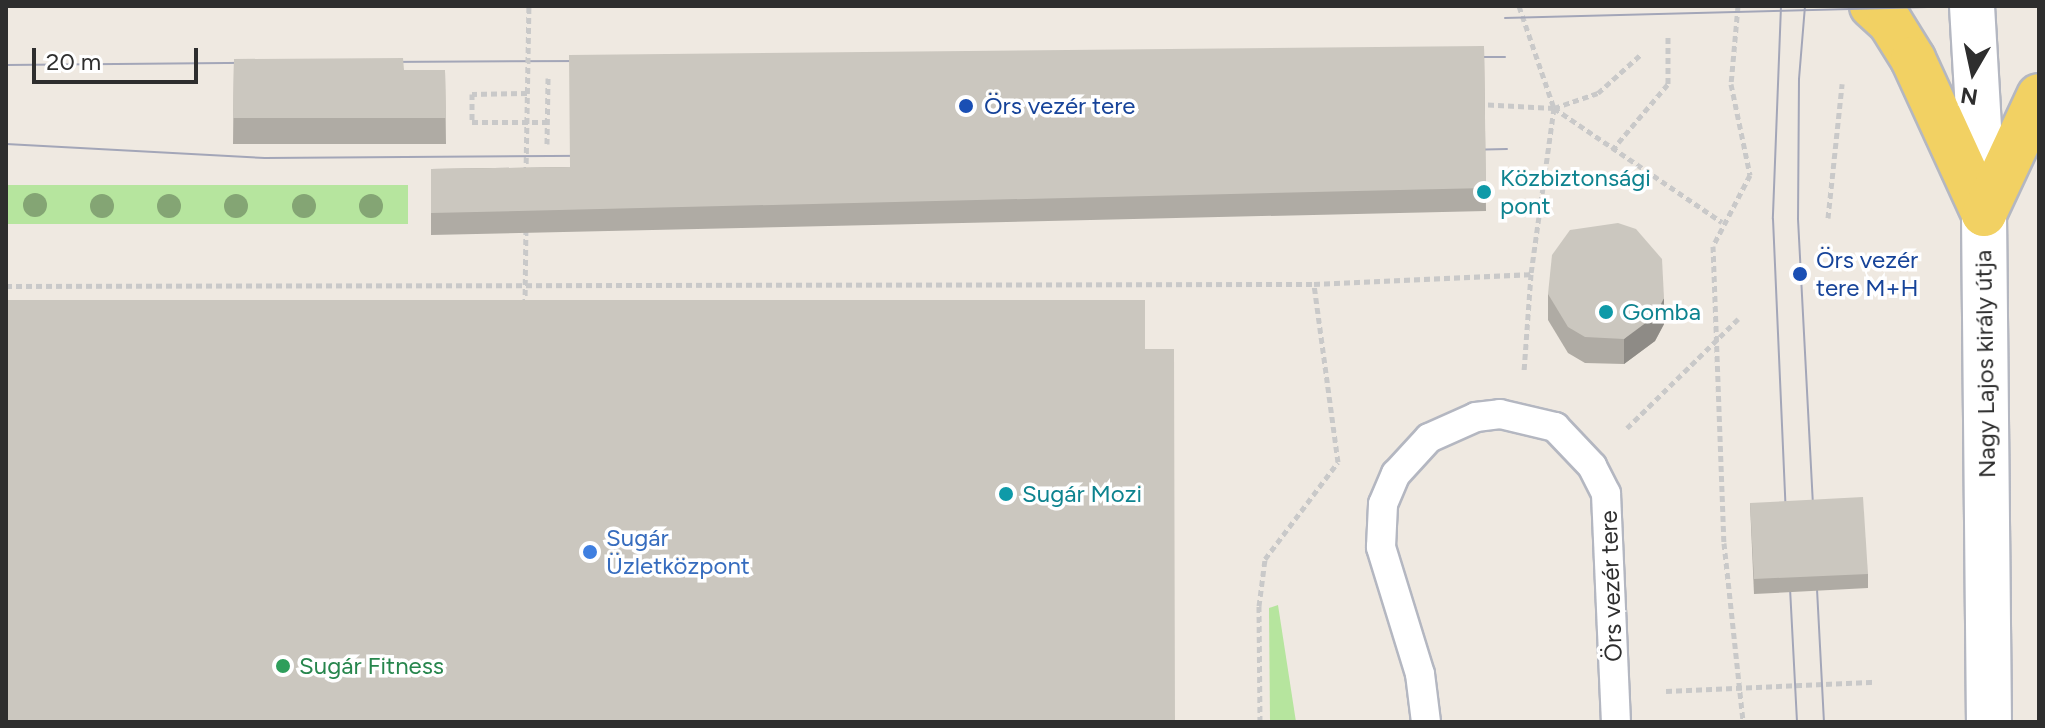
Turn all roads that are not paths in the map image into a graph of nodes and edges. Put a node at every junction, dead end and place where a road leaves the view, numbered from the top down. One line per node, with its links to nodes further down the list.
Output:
1 (1872, 6): 4 (main road)
2 (1972, 6): 4 (main road, Nagy Lajos király útja)
3 (2039, 96): 4 (main road)
4 (1984, 214): 7 (main road, Nagy Lajos király útja)
5 (1426, 722): 6 (lane, Örs vezér tere)
6 (1616, 722)
7 (1989, 722)

